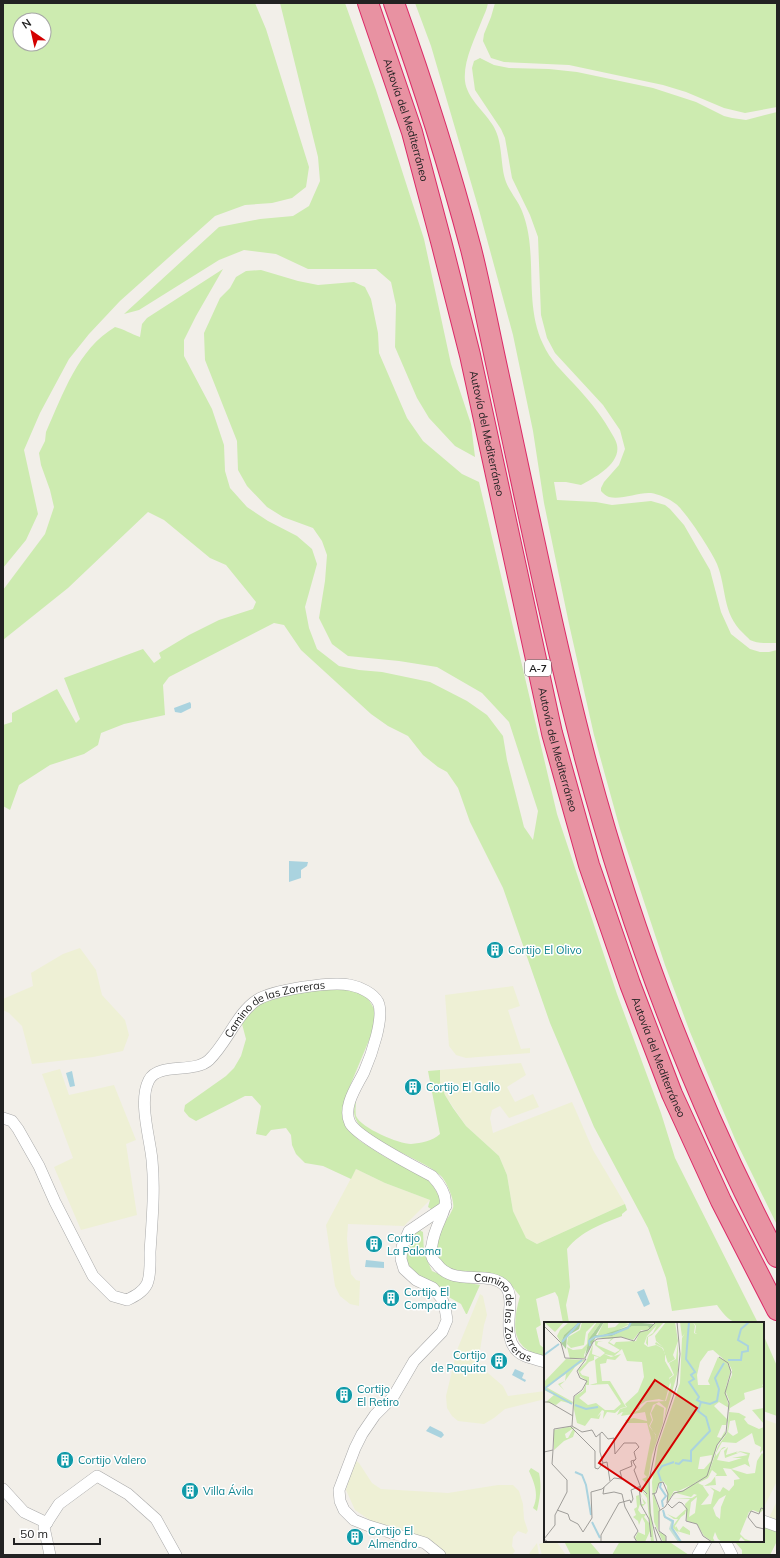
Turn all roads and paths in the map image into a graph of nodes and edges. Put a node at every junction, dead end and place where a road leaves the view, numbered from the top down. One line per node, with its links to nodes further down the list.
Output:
1 (368, 3): 6 (highway, Autovía del Mediterráneo / A-7)
2 (394, 3): 5 (highway, Autovía del Mediterráneo / A-7)
3 (3, 1118): 4 (street, Camino de las Zorreras)
4 (446, 1206): 7 (street, Camino de las Zorreras); 16 (street)
5 (777, 1257)
6 (777, 1310)
7 (544, 1362)
8 (3, 1489): 10 (street)
9 (764, 1521): 11 (street)
10 (47, 1523): 14 (street); 15 (street)
11 (777, 1526)
12 (705, 1542): 17 (street)
13 (726, 1542): 18 (street)
14 (50, 1555)
15 (176, 1555)
16 (440, 1555)
17 (698, 1555)
18 (732, 1555)

